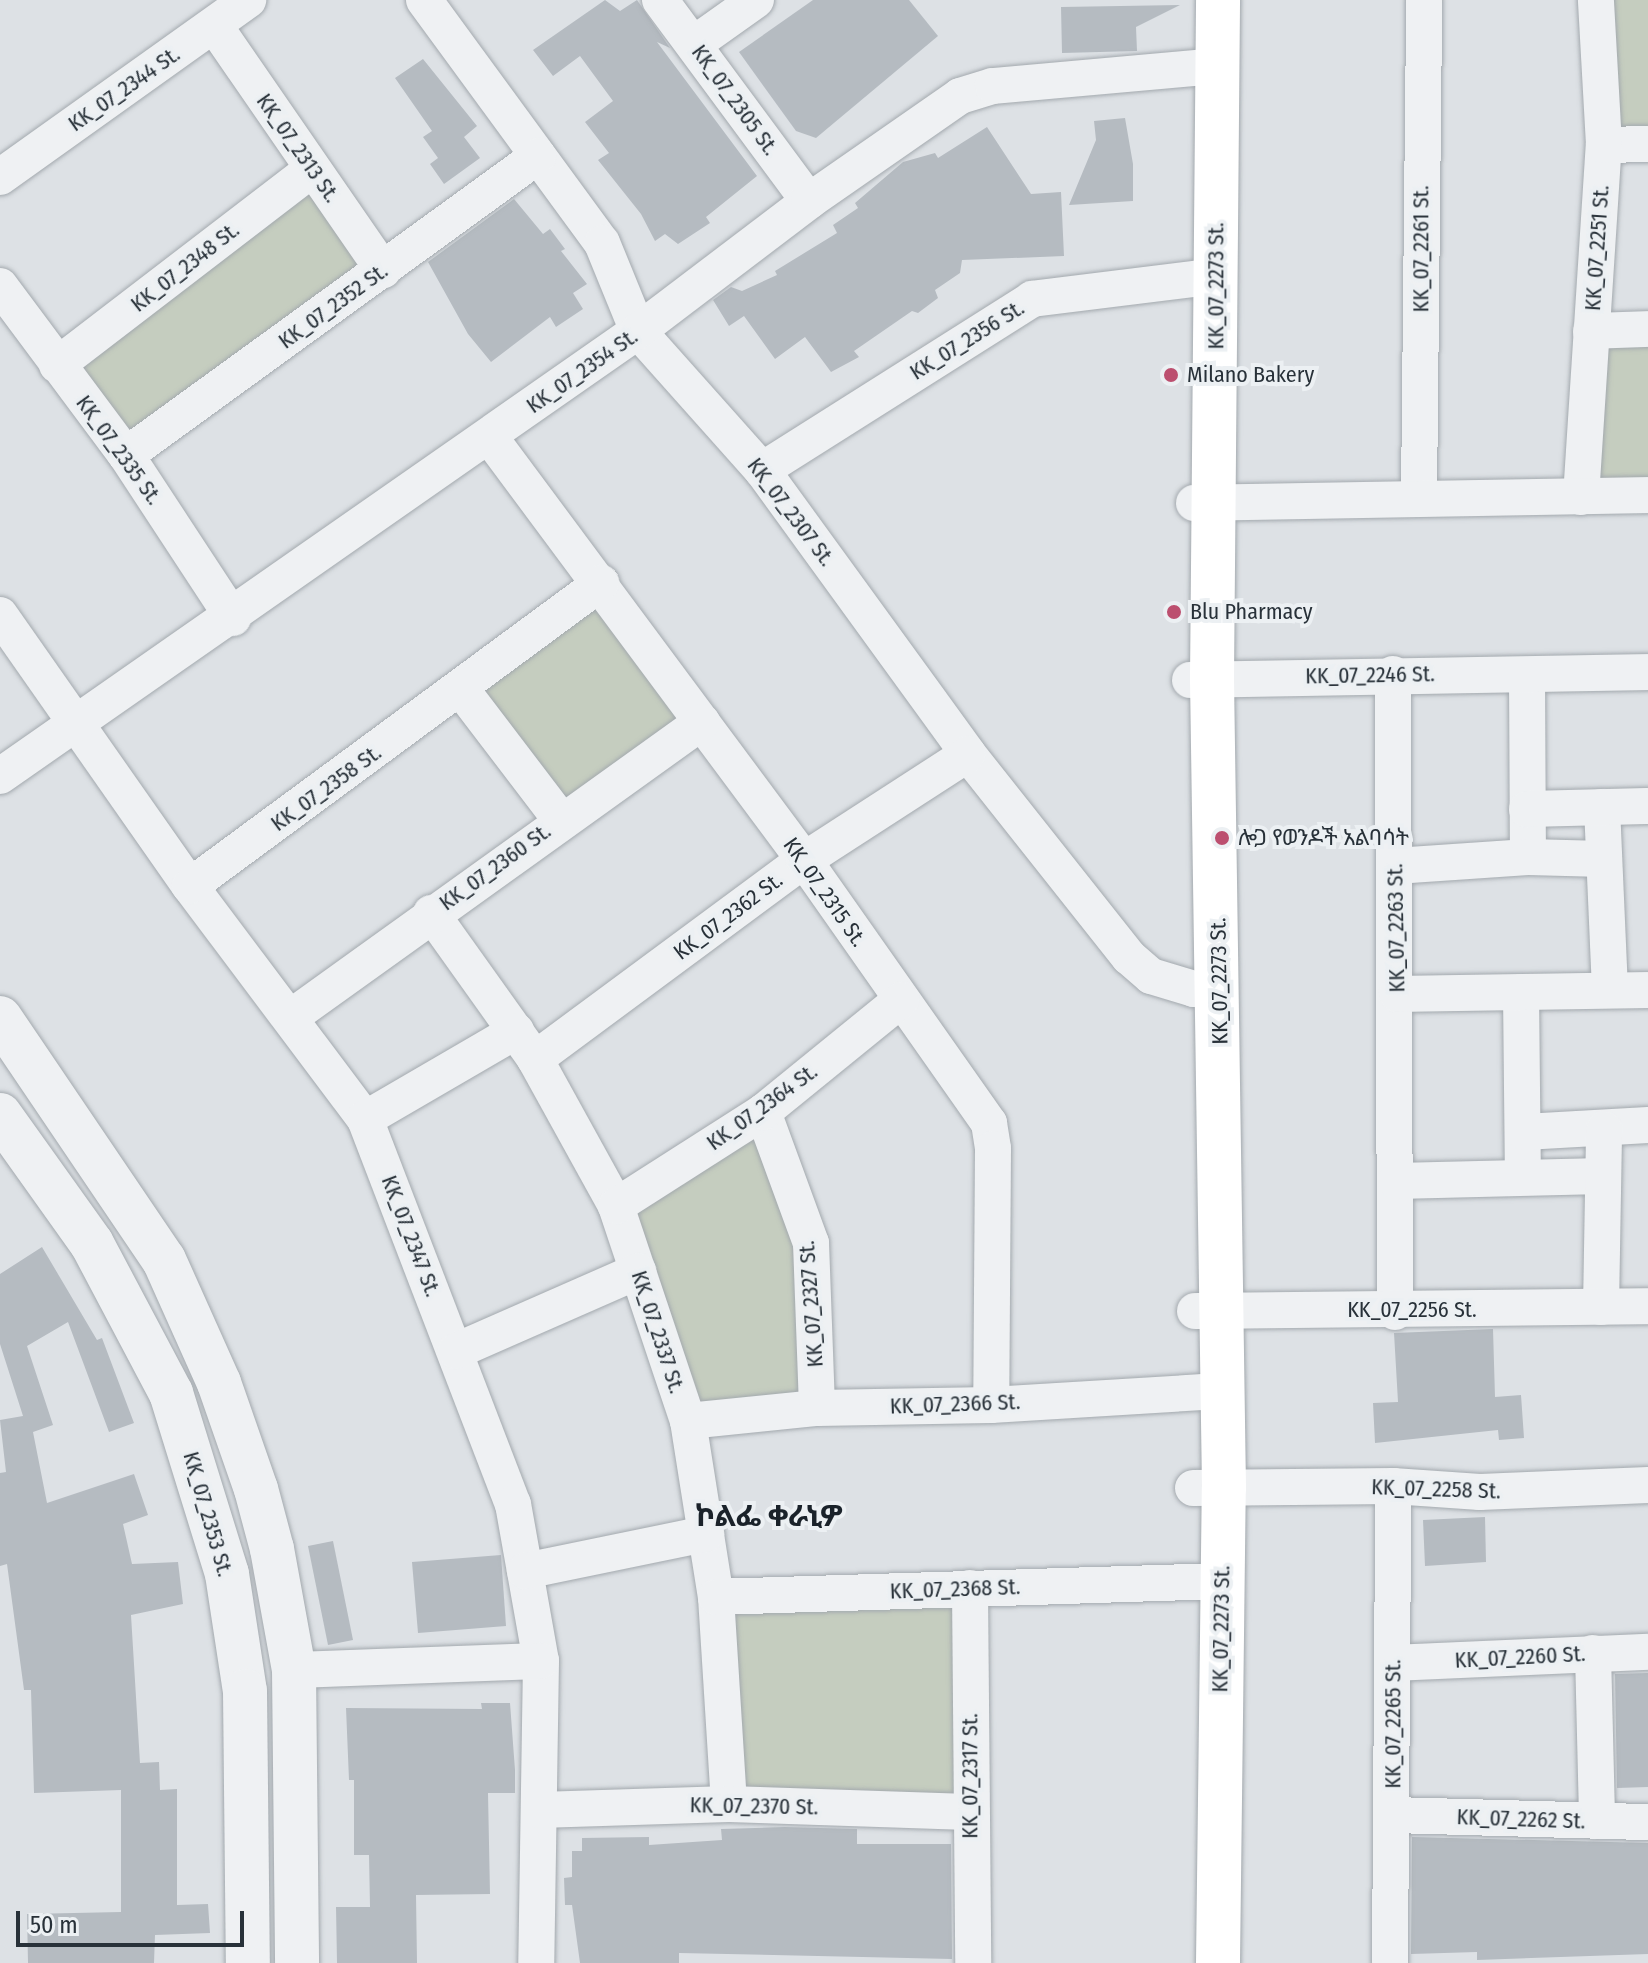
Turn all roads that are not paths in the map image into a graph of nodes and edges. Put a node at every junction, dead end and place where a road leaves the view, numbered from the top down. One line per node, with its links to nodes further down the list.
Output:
1 (248, 0): 9 (street, KK_07_2344 St.)
2 (424, 0): 14 (street, KK_07_2307 St.)
3 (660, 0): 10 (street, KK_07_2305 St.)
4 (756, 0): 10 (street)
5 (1200, 0): 11 (main road, KK_07_2273 St.)
6 (1218, 0): 11 (main road, KK_07_2273 St.)
7 (1424, 0): 29 (street, KK_07_2261 St.)
8 (1596, 0): 13 (street, KK_07_2251 St.)
9 (214, 25): 15 (street, KK_07_2313 St.); 16 (street, KK_07_2344 St.)
10 (694, 44): 17 (street, KK_07_2305 St.)
11 (1208, 66): 17 (street, KK_07_2354 St.); 19 (main road, KK_07_2273 St.)
12 (1648, 144): 13 (street)
13 (1604, 145): 23 (street, KK_07_2251 St.)
14 (538, 156): 18 (street, KK_07_2352 St.); 22 (street, KK_07_2307 St.)
15 (312, 169): 18 (street, KK_07_2313 St.); 24 (street, KK_07_2348 St.)
16 (0, 177)
17 (809, 201): 22 (street, KK_07_2354 St.)
18 (383, 270): 26 (street, KK_07_2352 St.)
19 (1207, 276): 27 (street, KK_07_2356 St.); 31 (main road, KK_07_2273 St.)
20 (0, 286): 24 (street, KK_07_2335 St.)
21 (1648, 329): 23 (street)
22 (638, 331): 25 (street, KK_07_2354 St.); 27 (street, KK_07_2307 St.)
23 (1591, 331): 30 (street, KK_07_2251 St.)
24 (57, 365): 26 (street, KK_07_2335 St.)
25 (489, 436): 32 (street, KK_07_2315 St.); 34 (street, KK_07_2354 St.)
26 (126, 455): 34 (street, KK_07_2335 St.)
27 (762, 470): 42 (street, KK_07_2307 St.)
28 (1648, 495): 30 (street)
29 (1419, 497): 30 (street); 31 (street)
30 (1581, 497)
31 (1205, 503): 38 (main road, KK_07_2273 St.)
32 (601, 583): 39 (street, KK_07_2358 St.); 40 (street, KK_07_2315 St.)
33 (0, 615): 41 (street, KK_07_2347 St.)
34 (233, 618): 41 (street, KK_07_2354 St.)
35 (1648, 672): 37 (street, KK_07_2246 St.)
36 (1393, 674): 37 (street, KK_07_2246 St.); 38 (street, KK_07_2246 St.); 51 (street, KK_07_2263 St.)
37 (1527, 675): 46 (street)
38 (1201, 679): 54 (main road, KK_07_2273 St.)
39 (461, 689): 47 (street); 52 (street, KK_07_2358 St.)
40 (702, 722): 47 (street, KK_07_2360 St.); 50 (street, KK_07_2315 St.)
41 (76, 724): 43 (street, KK_07_2354 St.); 52 (street, KK_07_2347 St.)
42 (968, 754): 50 (street, KK_07_2362 St.); 54 (street, KK_07_2307 St.)
43 (0, 776)
44 (1648, 806): 45 (street)
45 (1602, 807): 46 (street); 49 (street)
46 (1527, 809): 48 (street)
47 (560, 819): 53 (street, KK_07_2360 St.)
48 (1528, 857): 49 (street); 51 (street)
49 (1604, 859): 55 (street)
50 (804, 860): 59 (street, KK_07_2315 St.); 62 (street, KK_07_2362 St.)
51 (1395, 866): 58 (street, KK_07_2263 St.)
52 (190, 886): 60 (street, KK_07_2347 St.)
53 (431, 913): 60 (street, KK_07_2360 St.); 62 (street, KK_07_2337 St.)
54 (1207, 989): 76 (main road, KK_07_2273 St.)
55 (1610, 990): 56 (street); 57 (street)
56 (1648, 990)
57 (1521, 992): 58 (street); 68 (street)
58 (1397, 994): 71 (street, KK_07_2263 St.)
59 (901, 1000): 63 (street, KK_07_2364 St.); 80 (street, KK_07_2315 St.)
60 (291, 1017): 65 (street, KK_07_2347 St.)
61 (0, 1018): 95 (street)
62 (525, 1045): 65 (street, KK_07_2362 St.); 72 (street, KK_07_2337 St.)
63 (763, 1112): 72 (street, KK_07_2364 St.); 81 (street, KK_07_2327 St.)
64 (0, 1115): 102 (street, KK_07_2353 St.)
65 (365, 1119): 78 (street, KK_07_2347 St.)
66 (1648, 1125): 67 (street)
67 (1604, 1129): 68 (street); 69 (street)
68 (1524, 1132): 70 (street)
69 (1603, 1176): 70 (street); 75 (street)
70 (1523, 1177): 71 (street)
71 (1396, 1181): 77 (street, KK_07_2263 St.)
72 (616, 1206): 73 (street, KK_07_2337 St.)
73 (638, 1271): 78 (street); 82 (street, KK_07_2337 St.)
74 (1648, 1306): 75 (street, KK_07_2256 St.)
75 (1601, 1307): 77 (street, KK_07_2256 St.)
76 (1209, 1310): 77 (street, KK_07_2256 St.); 79 (main road, KK_07_2273 St.)
77 (1395, 1312)
78 (456, 1351): 87 (street, KK_07_2347 St.)
79 (1209, 1391): 80 (street, KK_07_2366 St.); 85 (main road, KK_07_2273 St.)
80 (991, 1405): 81 (street, KK_07_2366 St.)
81 (817, 1408): 82 (street, KK_07_2366 St.)
82 (688, 1421): 86 (street, KK_07_2337 St.)
83 (1648, 1485): 84 (street, KK_07_2258 St.)
84 (1393, 1486): 85 (street, KK_07_2258 St.); 94 (street, KK_07_2265 St.)
85 (1208, 1488): 88 (main road, KK_07_2273 St.)
86 (706, 1534): 87 (street); 90 (street, KK_07_2337 St.)
87 (525, 1571): 93 (street, KK_07_2347 St.)
88 (1208, 1581): 89 (street, KK_07_2368 St.); 106 (main road, KK_07_2273 St.); 107 (main road, KK_07_2273 St.)
89 (970, 1588): 90 (street, KK_07_2368 St.); 98 (street, KK_07_2317 St.)
90 (716, 1597): 96 (street, KK_07_2337 St.)
91 (1648, 1652): 92 (street, KK_07_2260 St.)
92 (1593, 1653): 94 (street, KK_07_2260 St.); 100 (street)
93 (541, 1661): 95 (street); 97 (street, KK_07_2347 St.)
94 (1393, 1663): 99 (street, KK_07_2265 St.)
95 (294, 1670): 103 (street)
96 (729, 1804): 97 (street, KK_07_2370 St.); 98 (street, KK_07_2370 St.)
97 (539, 1810): 104 (street, KK_07_2347 St.)
98 (969, 1812): 105 (street, KK_07_2317 St.)
99 (1393, 1815): 100 (street, KK_07_2262 St.); 108 (street, KK_07_2265 St.)
100 (1597, 1821): 101 (street, KK_07_2262 St.)
101 (1648, 1822)
102 (248, 1963)
103 (297, 1963)
104 (536, 1963)
105 (973, 1963)
106 (1191, 1963)
107 (1218, 1963)
108 (1390, 1963)

